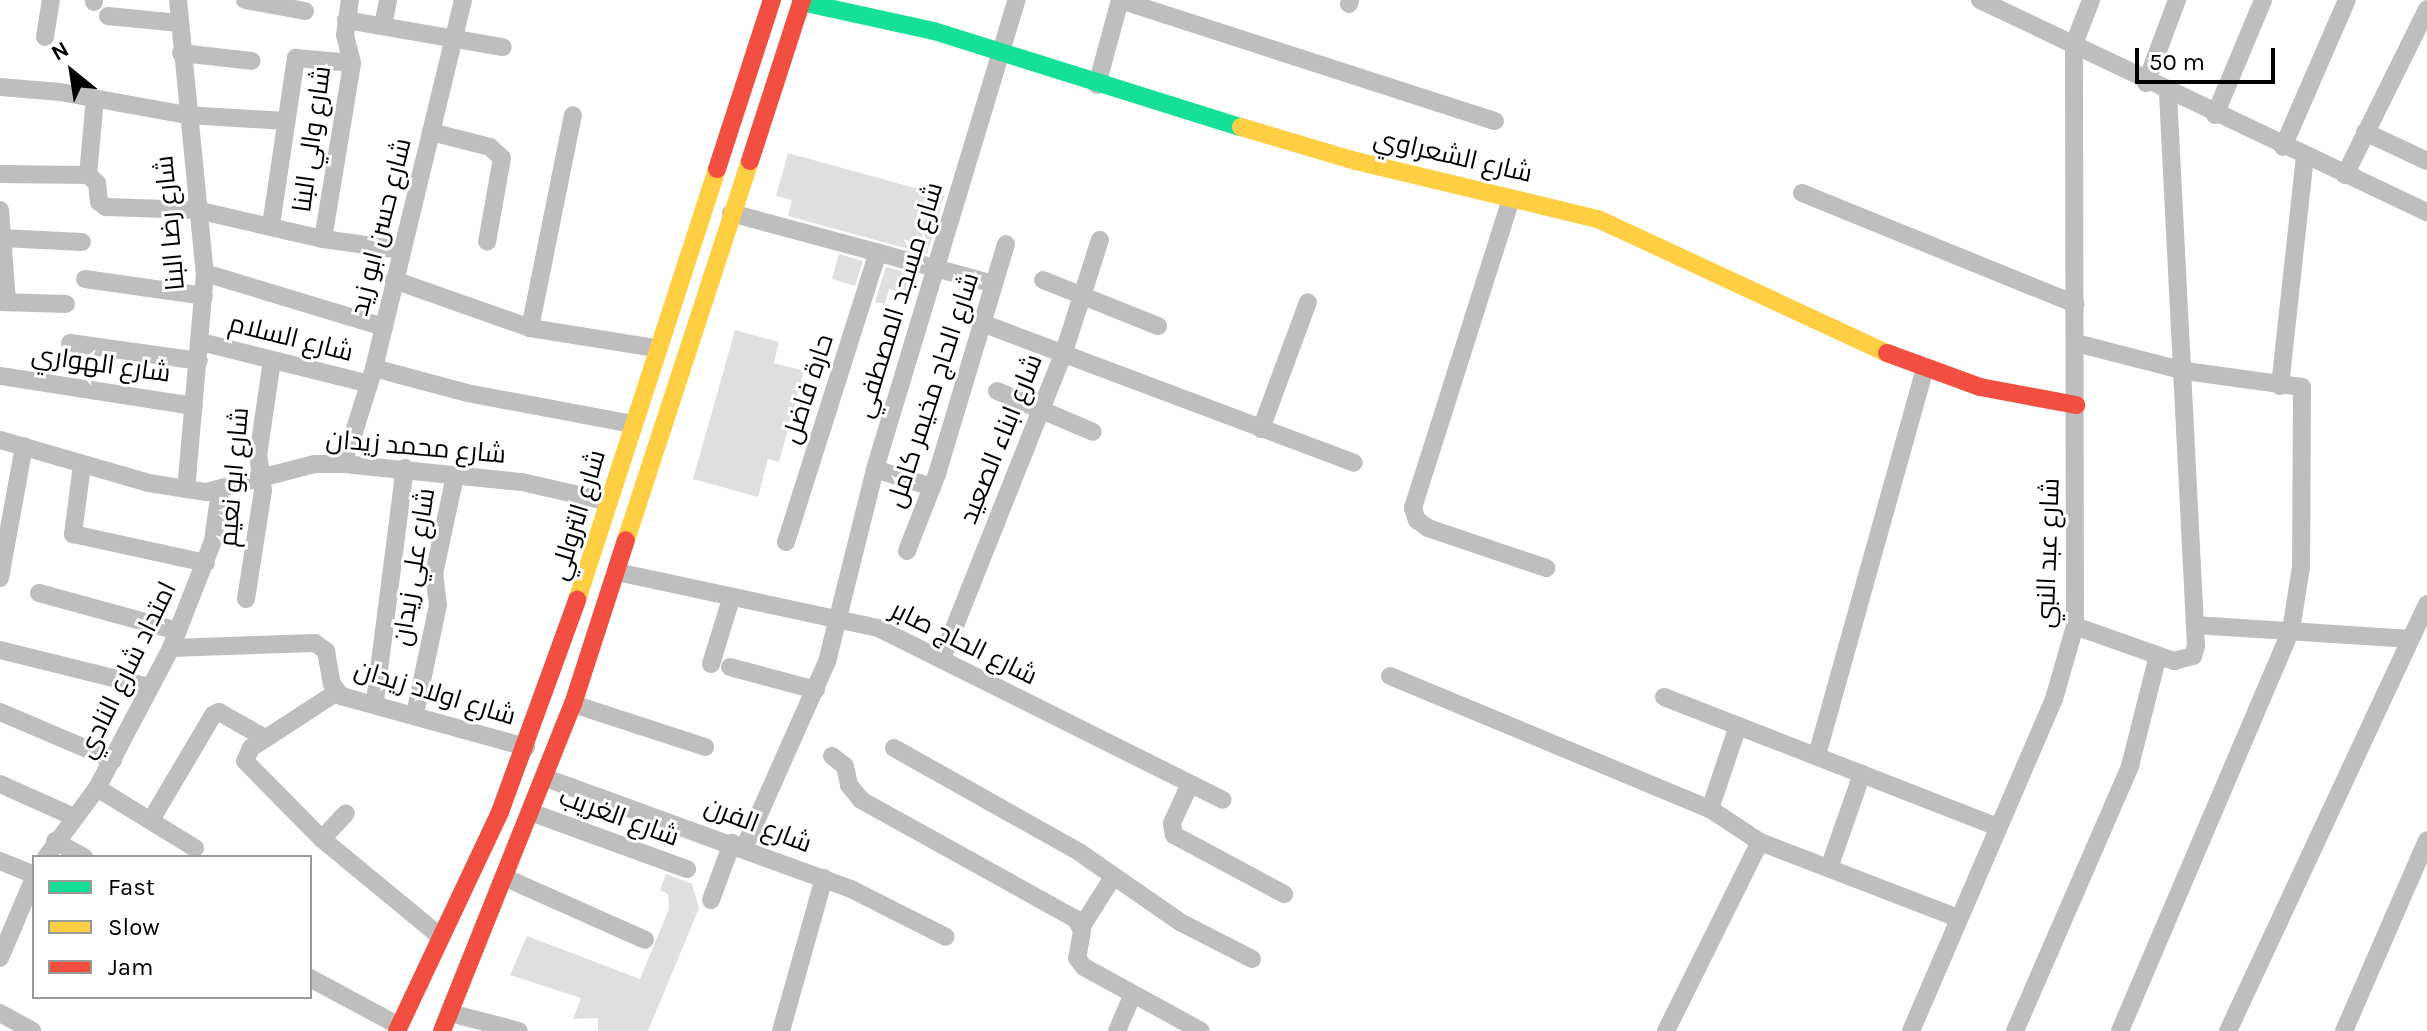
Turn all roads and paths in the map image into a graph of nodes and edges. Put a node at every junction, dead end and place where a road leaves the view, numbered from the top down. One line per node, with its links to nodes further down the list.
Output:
1 (51, 0): 22 (street)
2 (178, 0): 20 (street, شارع رضا البنا)
3 (245, 0): 17 (street)
4 (350, 0): 19 (street, شارع والي البنا)
5 (388, 0): 21 (street)
6 (463, 0): 23 (street, شارع حسن ابو زيد)
7 (772, 0): 81 (street, شارع التروللي)
8 (1017, 0): 26 (street, شارع مسجد المصطفي)
9 (1120, 0): 31 (street); 39 (street)
10 (1980, 0): 24 (street)
11 (2091, 0): 24 (street)
12 (2177, 0): 30 (street)
13 (2263, 0): 37 (street)
14 (2347, 0): 42 (street)
15 (802, 1): 26 (street, شارع الشعراوي); 53 (street, شارع التروللي)
16 (2427, 9): 41 (street)
17 (305, 11)
18 (108, 16): 20 (street)
19 (346, 20): 21 (street); 29 (street, شارع والي البنا)
20 (179, 23): 27 (street, شارع رضا البنا)
21 (383, 26): 23 (street)
22 (45, 37)
23 (454, 38): 25 (street); 40 (street, شارع حسن ابو زيد)
24 (2074, 44): 30 (street); 74 (street, شارع عبد النبي)
25 (503, 47)
26 (1002, 52): 31 (street, شارع الشعراوي); 63 (street, شارع مسجد المصطفي)
27 (181, 53): 28 (street); 35 (street, شارع رضا البنا)
28 (252, 61)
29 (352, 63): 38 (street); 56 (street, شارع والي البنا)
30 (2146, 83): 33 (street)
31 (1097, 85): 49 (street, شارع الشعراوي)
32 (0, 87): 34 (street)
33 (2168, 93): 37 (street); 86 (street)
34 (95, 98): 35 (street); 46 (street)
35 (186, 115): 38 (street); 51 (street, شارع رضا البنا)
36 (573, 115): 78 (street)
37 (2215, 115): 42 (street)
38 (286, 121): 54 (street)
39 (1495, 121)
40 (431, 132): 59 (street); 61 (street, شارع حسن ابو زيد)
41 (2365, 132): 44 (street); 47 (street)
42 (2283, 147): 43 (street)
43 (2305, 157): 47 (street); 89 (street)
44 (2427, 161)
45 (0, 174): 46 (street)
46 (88, 175): 51 (street)
47 (2345, 175): 52 (street)
48 (1802, 193): 74 (street)
49 (1511, 199): 85 (street, شارع الشعراوي); 113 (street)
50 (0, 210): 55 (street)
51 (197, 210): 54 (street); 64 (street, شارع رضا البنا)
52 (2427, 212)
53 (731, 213): 62 (street); 114 (street, شارع التروللي)
54 (271, 225): 56 (street)
55 (2, 238): 58 (street); 71 (street)
56 (323, 239): 61 (street)
57 (1100, 240): 70 (street, شارع ابناء الصعيد)
58 (82, 242)
59 (487, 242)
60 (1006, 244): 68 (street, شارع الحاج مخيمر كامل)
61 (401, 250): 66 (street, شارع حسن ابو زيد)
62 (878, 252): 63 (street); 110 (street, حارة فاضل)
63 (936, 269): 68 (street); 103 (street, شارع مسجد المصطفي)
64 (205, 273): 69 (street, شارع رضا البنا); 77 (street)
65 (85, 279): 69 (street)
66 (394, 280): 77 (street, شارع حسن ابو زيد); 78 (street)
67 (1043, 280): 70 (street)
68 (994, 284): 75 (street, شارع الحاج مخيمر كامل)
69 (204, 296): 82 (street, شارع رضا البنا)
70 (1083, 297): 76 (street); 83 (street, شارع ابناء الصعيد)
71 (3, 302): 73 (street)
72 (1308, 302): 95 (street)
73 (66, 304)
74 (2075, 304): 80 (street, شارع عبد النبي)
75 (982, 323): 83 (street); 106 (street, شارع الحاج مخيمر كامل)
76 (1158, 326)
77 (384, 327): 88 (street, شارع حسن ابو زيد)
78 (530, 328): 81 (street)
79 (70, 343): 82 (street, شارع السلام)
80 (2076, 343): 86 (street); 91 (street, شارع عبد النبي)
81 (656, 348): 94 (street, شارع التروللي)
82 (200, 352): 84 (street, شارع السلام); 92 (street, شارع رضا البنا)
83 (1063, 355): 93 (street, شارع ابناء الصعيد); 95 (street)
84 (272, 360): 88 (street, شارع السلام); 105 (street, شارع ابو نعيم)
85 (1925, 368): 91 (street, شارع الشعراوي); 145 (street)
86 (2185, 371): 89 (street); 121 (street)
87 (0, 376): 92 (street, شارع الهواري)
88 (372, 376): 94 (street, شارع السلام); 100 (street, شارع حسن ابو زيد)
89 (2280, 386): 123 (street)
90 (997, 391): 93 (street)
91 (2076, 405): 122 (street, شارع عبد النبي)
92 (194, 406): 107 (street, شارع رضا البنا)
93 (1041, 410): 96 (street); 128 (street, شارع ابناء الصعيد)
94 (633, 424): 109 (street, شارع التروللي)
95 (1261, 429): 99 (street)
96 (1093, 432)
97 (0, 440): 98 (street, شارع محمد زيدان)
98 (24, 446): 101 (street, شارع محمد زيدان); 115 (street)
99 (1354, 463)
100 (344, 464): 102 (street, شارع محمد زيدان); 105 (street, شارع محمد زيدان)
101 (82, 465): 107 (street, شارع محمد زيدان); 112 (street)
102 (405, 468): 104 (street, شارع محمد زيدان); 136 (street)
103 (875, 469): 106 (street); 120 (street, شارع مسجد المصطفي)
104 (455, 476): 109 (street, شارع محمد زيدان); 139 (street, شارع علي زيدان)
105 (262, 477): 108 (street, شارع محمد زيدان); 117 (street, شارع ابو نعيم)
106 (932, 487): 111 (street, شارع الحاج مخيمر كامل)
107 (186, 489): 108 (street, شارع محمد زيدان)
108 (220, 490): 112 (street, امتداد شارع النادي)
109 (609, 502): 142 (street, شارع التروللي)
110 (786, 542)
111 (907, 551)
112 (206, 563): 124 (street, امتداد شارع النادي)
113 (1546, 568)
114 (617, 572): 118 (street, شارع الحاج صابر); 137 (street, شارع التروللي)
115 (0, 578)
116 (39, 593): 124 (street, شارع اولاد زيدان)
117 (246, 599)
118 (731, 599): 120 (street, شارع الحاج صابر); 129 (street)
119 (2426, 609): 125 (street)
120 (840, 618): 128 (street, شارع الحاج صابر); 133 (street, شارع مسجد المصطفي)
121 (2195, 625): 123 (street); 127 (street)
122 (2075, 626): 127 (street); 159 (street, شارع عبد النبي)
123 (2291, 630): 125 (street); 200 (street)
124 (175, 639): 132 (street, امتداد شارع النادي); 134 (street, شارع اولاد زيدان)
125 (2411, 639): 201 (street)
126 (0, 650): 132 (street)
127 (2158, 655): 199 (street)
128 (943, 656): 151 (street, شارع الحاج صابر)
129 (711, 664)
130 (730, 667): 133 (street)
131 (1390, 676): 154 (street)
132 (150, 687): 147 (street, امتداد شارع النادي)
133 (816, 690): 163 (street, شارع مسجد المصطفي)
134 (337, 692): 136 (street, شارع اولاد زيدان); 141 (street)
135 (1664, 697): 140 (street)
136 (375, 701): 139 (street, شارع اولاد زيدان)
137 (573, 704): 143 (street); 149 (street, شارع التروللي)
138 (0, 712): 147 (street)
139 (415, 714): 142 (street, شارع اولاد زيدان)
140 (1738, 726): 145 (street); 154 (street)
141 (265, 738): 158 (street); 160 (street)
142 (526, 747): 179 (street, شارع التروللي)
143 (705, 747)
144 (894, 748): 171 (street)
145 (1817, 755): 148 (street)
146 (832, 756): 178 (street)
147 (113, 760): 152 (street, امتداد شارع النادي)
148 (1862, 774): 159 (street); 168 (street)
149 (546, 778): 156 (street, شارع التروللي); 163 (street, شارع الفرن)
150 (0, 784): 157 (street)
151 (1190, 784): 153 (street, شارع الحاج صابر); 174 (street)
152 (97, 788): 157 (street, امتداد شارع النادي); 158 (street)
153 (1223, 800)
154 (1710, 809): 162 (street)
155 (346, 813): 160 (street)
156 (533, 813): 169 (street, شارع الغريب); 172 (street, شارع التروللي)
157 (74, 817): 165 (street, امتداد شارع النادي)
158 (151, 820): 164 (street)
159 (1997, 827): 177 (street, شارع عبد النبي)
160 (322, 839): 179 (street)
161 (2427, 840): 202 (street)
162 (1760, 842): 168 (street); 197 (street)
163 (738, 845): 173 (street, شارع الفرن); 176 (street, شارع مسجد المصطفي)
164 (195, 848)
165 (50, 849): 166 (street)
166 (76, 855)
167 (0, 861): 170 (street)
168 (1829, 868): 177 (street)
169 (687, 869)
170 (32, 876)
171 (1113, 877): 178 (street); 183 (street)
172 (506, 878): 181 (street); 187 (street, شارع التروللي)
173 (824, 878): 180 (street, شارع الفرن); 194 (street)
174 (1284, 894)
175 (30, 899): 182 (street)
176 (711, 900)
177 (1958, 918): 198 (street, شارع عبد النبي)
178 (1082, 926): 186 (street)
179 (441, 937): 184 (street, شارع التروللي)
180 (946, 937)
181 (645, 940)
182 (0, 958)
183 (1252, 959)
184 (422, 978): 187 (street); 190 (street, شارع التروللي)
185 (312, 979): 190 (street)
186 (1133, 994): 195 (street); 196 (street)
187 (458, 995): 189 (street, شارع التروللي)
188 (0, 1013): 191 (street)
189 (450, 1013): 192 (street, شارع التروللي); 193 (street)
190 (398, 1029)
191 (32, 1031)
192 (442, 1031)
193 (519, 1031)
194 (781, 1031)
195 (1117, 1031)
196 (1201, 1031)
197 (1666, 1031)
198 (1911, 1031)
199 (2015, 1031)
200 (2120, 1031)
201 (2228, 1031)
202 (2344, 1031)

